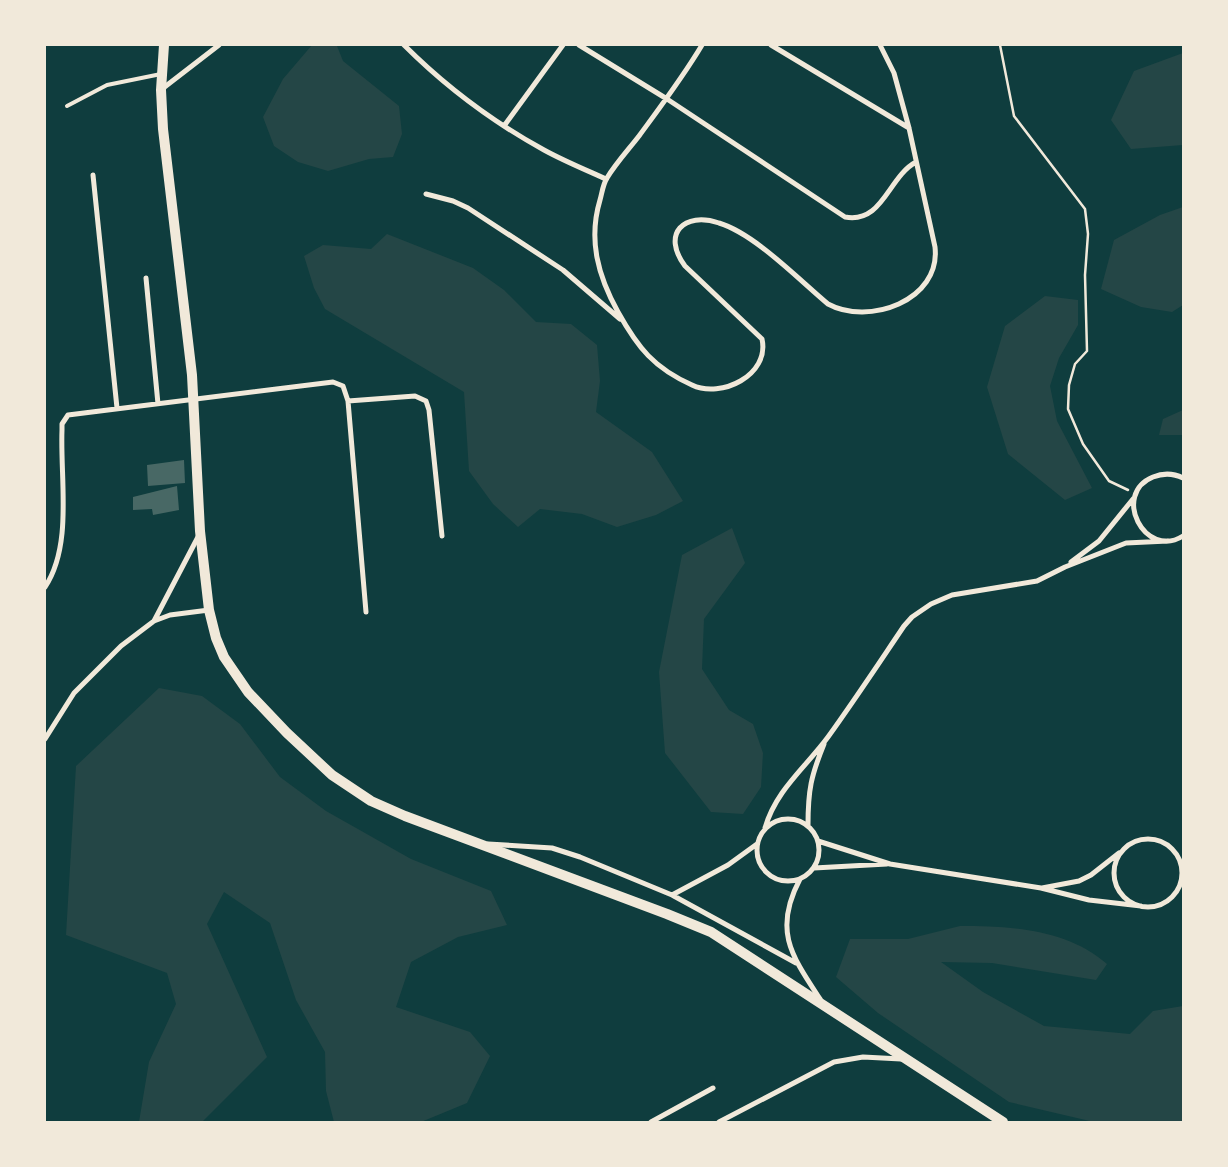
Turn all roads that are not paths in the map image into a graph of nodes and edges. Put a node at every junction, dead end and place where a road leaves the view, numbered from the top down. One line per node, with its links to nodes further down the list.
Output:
1 (164, 45): 9 (main road)
2 (219, 45): 10 (street)
3 (404, 45): 13 (street)
4 (562, 45): 13 (street)
5 (579, 45): 11 (street)
6 (702, 45): 11 (street)
7 (771, 45): 14 (street)
8 (880, 45): 14 (street)
9 (161, 74): 10 (main road); 12 (lane)
10 (161, 90): 21 (main road)
11 (666, 100): 15 (street); 17 (street)
12 (67, 106)
13 (504, 126): 17 (street)
14 (909, 128): 15 (street)
15 (916, 162): 20 (street)
16 (93, 175): 24 (street)
17 (606, 179): 20 (street)
18 (426, 194): 20 (street)
19 (146, 278): 23 (street)
20 (624, 322)
21 (194, 398): 22 (street); 23 (street); 27 (main road)
22 (348, 401): 28 (street); 34 (street)
23 (158, 404): 24 (street)
24 (117, 408): 32 (street)
25 (1183, 478): 26 (street)
26 (1136, 494): 30 (street); 31 (street)
27 (200, 531): 33 (main road); 35 (street)
28 (442, 536)
29 (1183, 536): 30 (street)
30 (1168, 541): 31 (street)
31 (1065, 567): 37 (street)
32 (45, 587)
33 (208, 610): 35 (street); 41 (main road)
34 (366, 612)
35 (154, 621): 36 (street)
36 (45, 738)
37 (826, 739): 38 (street); 39 (street)
38 (808, 825): 39 (street); 40 (street)
39 (765, 828): 42 (street)
40 (818, 840): 44 (street); 45 (street)
41 (480, 843): 48 (street); 51 (main road)
42 (757, 844): 46 (street); 48 (street)
43 (1120, 853): 47 (street); 49 (street); 49 (street)
44 (890, 864): 45 (street); 47 (street)
45 (814, 868): 46 (street)
46 (800, 879): 50 (street)
47 (1042, 888): 49 (street)
48 (672, 895): 50 (street)
49 (1141, 906)
50 (796, 963): 51 (street)
51 (822, 1002): 52 (main road)
52 (910, 1060): 55 (street); 56 (main road)
53 (713, 1088): 54 (street)
54 (651, 1122)
55 (719, 1122)
56 (1004, 1122)

